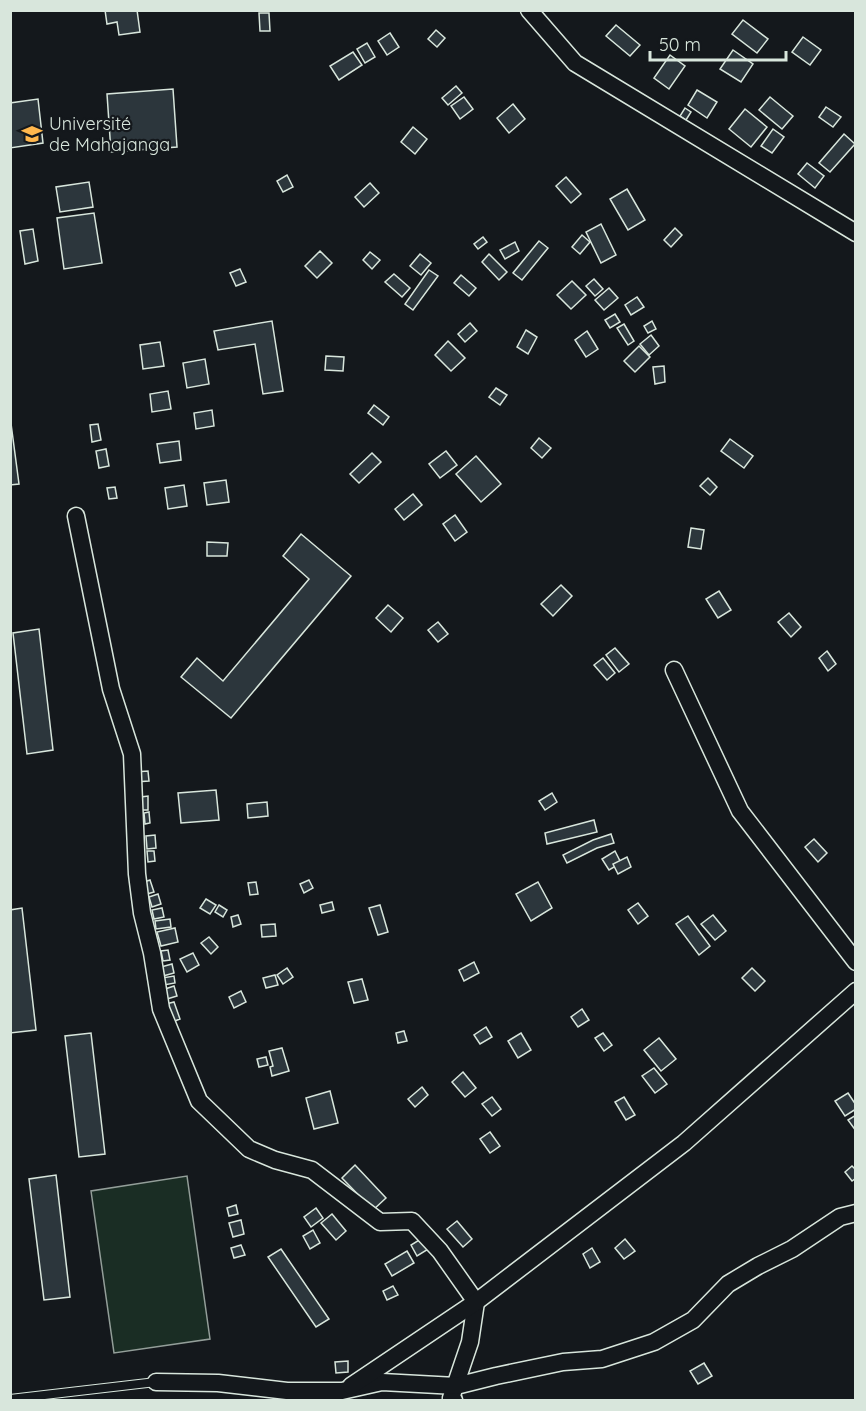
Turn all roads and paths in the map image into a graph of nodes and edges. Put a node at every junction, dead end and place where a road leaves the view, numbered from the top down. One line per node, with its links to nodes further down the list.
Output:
1 (529, 10): 2 (street)
2 (855, 233)
3 (76, 516): 8 (street)
4 (674, 670): 5 (street)
5 (855, 962)
6 (855, 991): 8 (street)
7 (855, 1213): 11 (street)
8 (476, 1302): 10 (street); 11 (street)
9 (156, 1383): 12 (street); 13 (lane)
10 (342, 1391): 11 (street); 12 (street)
11 (455, 1393)
12 (253, 1394)
13 (10, 1399)

